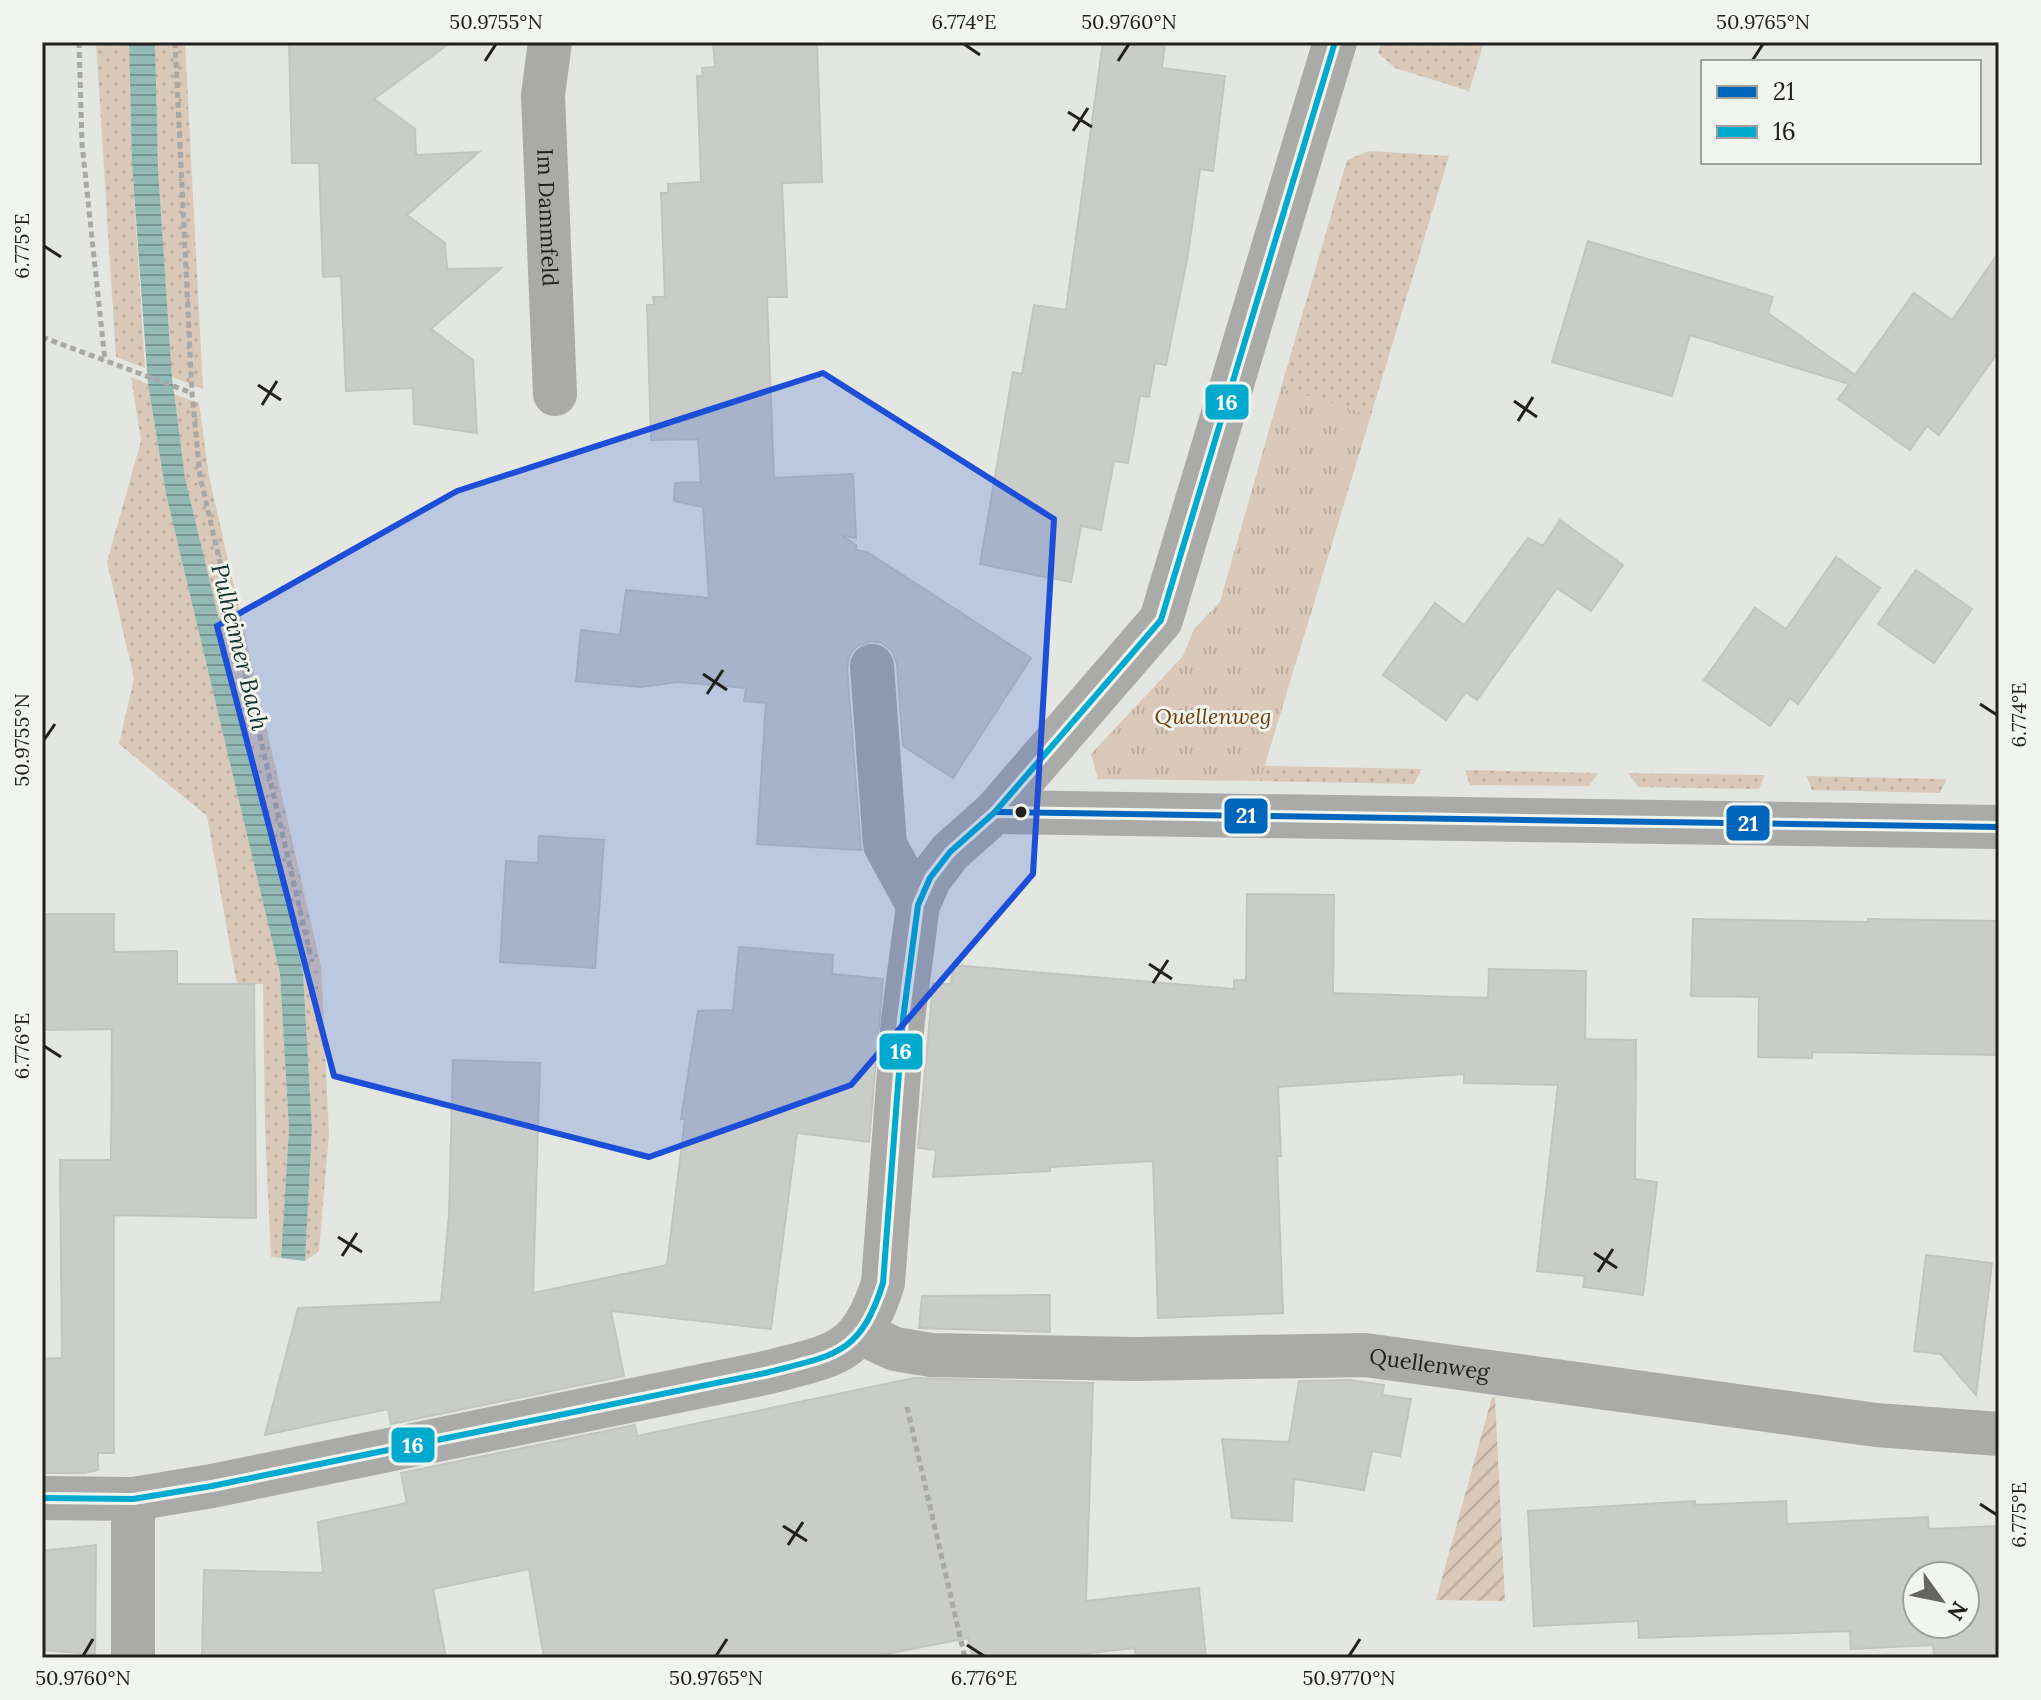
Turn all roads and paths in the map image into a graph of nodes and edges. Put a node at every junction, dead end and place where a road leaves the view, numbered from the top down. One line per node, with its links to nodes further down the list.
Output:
1 (79, 42): 6 (path)
2 (175, 42): 7 (path)
3 (550, 42): 8 (street, Im Dammfeld)
4 (1335, 42): 10 (street)
5 (42, 337): 6 (path)
6 (105, 361): 7 (path)
7 (189, 392): 13 (path)
8 (555, 394)
9 (872, 666): 12 (street)
10 (995, 812): 11 (street); 12 (street)
11 (1999, 827)
12 (918, 905): 14 (street)
13 (312, 962)
14 (862, 1334): 15 (street, Quellenweg); 17 (street); 19 (path)
15 (1999, 1434)
16 (42, 1498): 17 (street)
17 (133, 1499): 18 (street)
18 (133, 1658)
19 (965, 1658)

